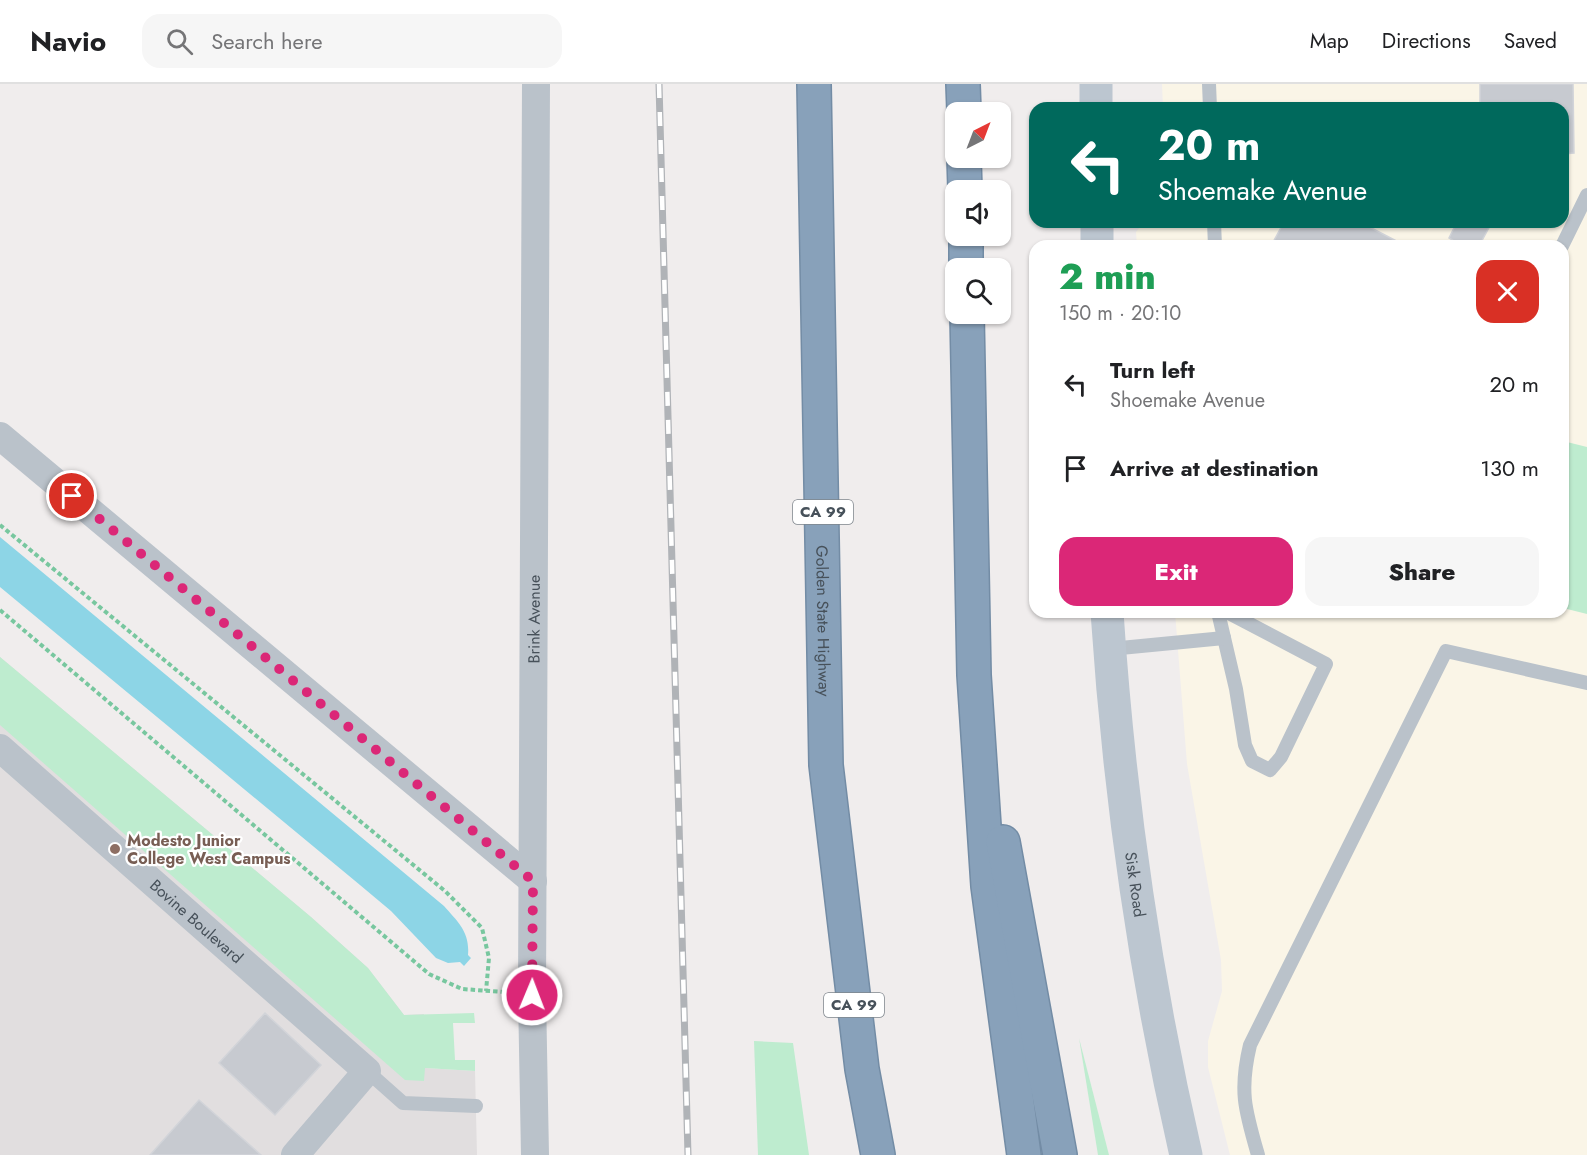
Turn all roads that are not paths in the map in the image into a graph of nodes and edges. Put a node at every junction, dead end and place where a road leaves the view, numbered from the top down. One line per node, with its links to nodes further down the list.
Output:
1 (536, 84): 21 (street, Brink Avenue)
2 (814, 84): 22 (highway, Golden State Highway / CA 99)
3 (963, 84): 6 (highway)
4 (1096, 84): 7 (main road)
5 (1209, 84): 8 (lane)
6 (964, 102)
7 (1096, 102)
8 (1210, 102)
9 (1587, 195): 10 (lane)
10 (1565, 240)
11 (967, 324): 18 (highway)
12 (0, 436): 21 (street)
13 (1107, 618): 17 (main road, Sisk Road)
14 (1219, 618): 16 (lane)
15 (1238, 618): 16 (lane)
16 (1224, 638): 17 (lane)
17 (1110, 649): 31 (main road, Sisk Road)
18 (974, 675): 29 (highway); 30 (highway)
19 (1587, 683): 32 (lane)
20 (0, 748): 23 (street, Bovine Boulevard)
21 (533, 881): 26 (street, Brink Avenue)
22 (862, 1070): 27 (highway); 28 (highway, Golden State Highway / CA 99)
23 (367, 1071): 24 (lane); 25 (street)
24 (476, 1106)
25 (295, 1155)
26 (535, 1155)
27 (864, 1155)
28 (878, 1155)
29 (1024, 1155)
30 (1060, 1155)
31 (1186, 1155)
32 (1258, 1155)

